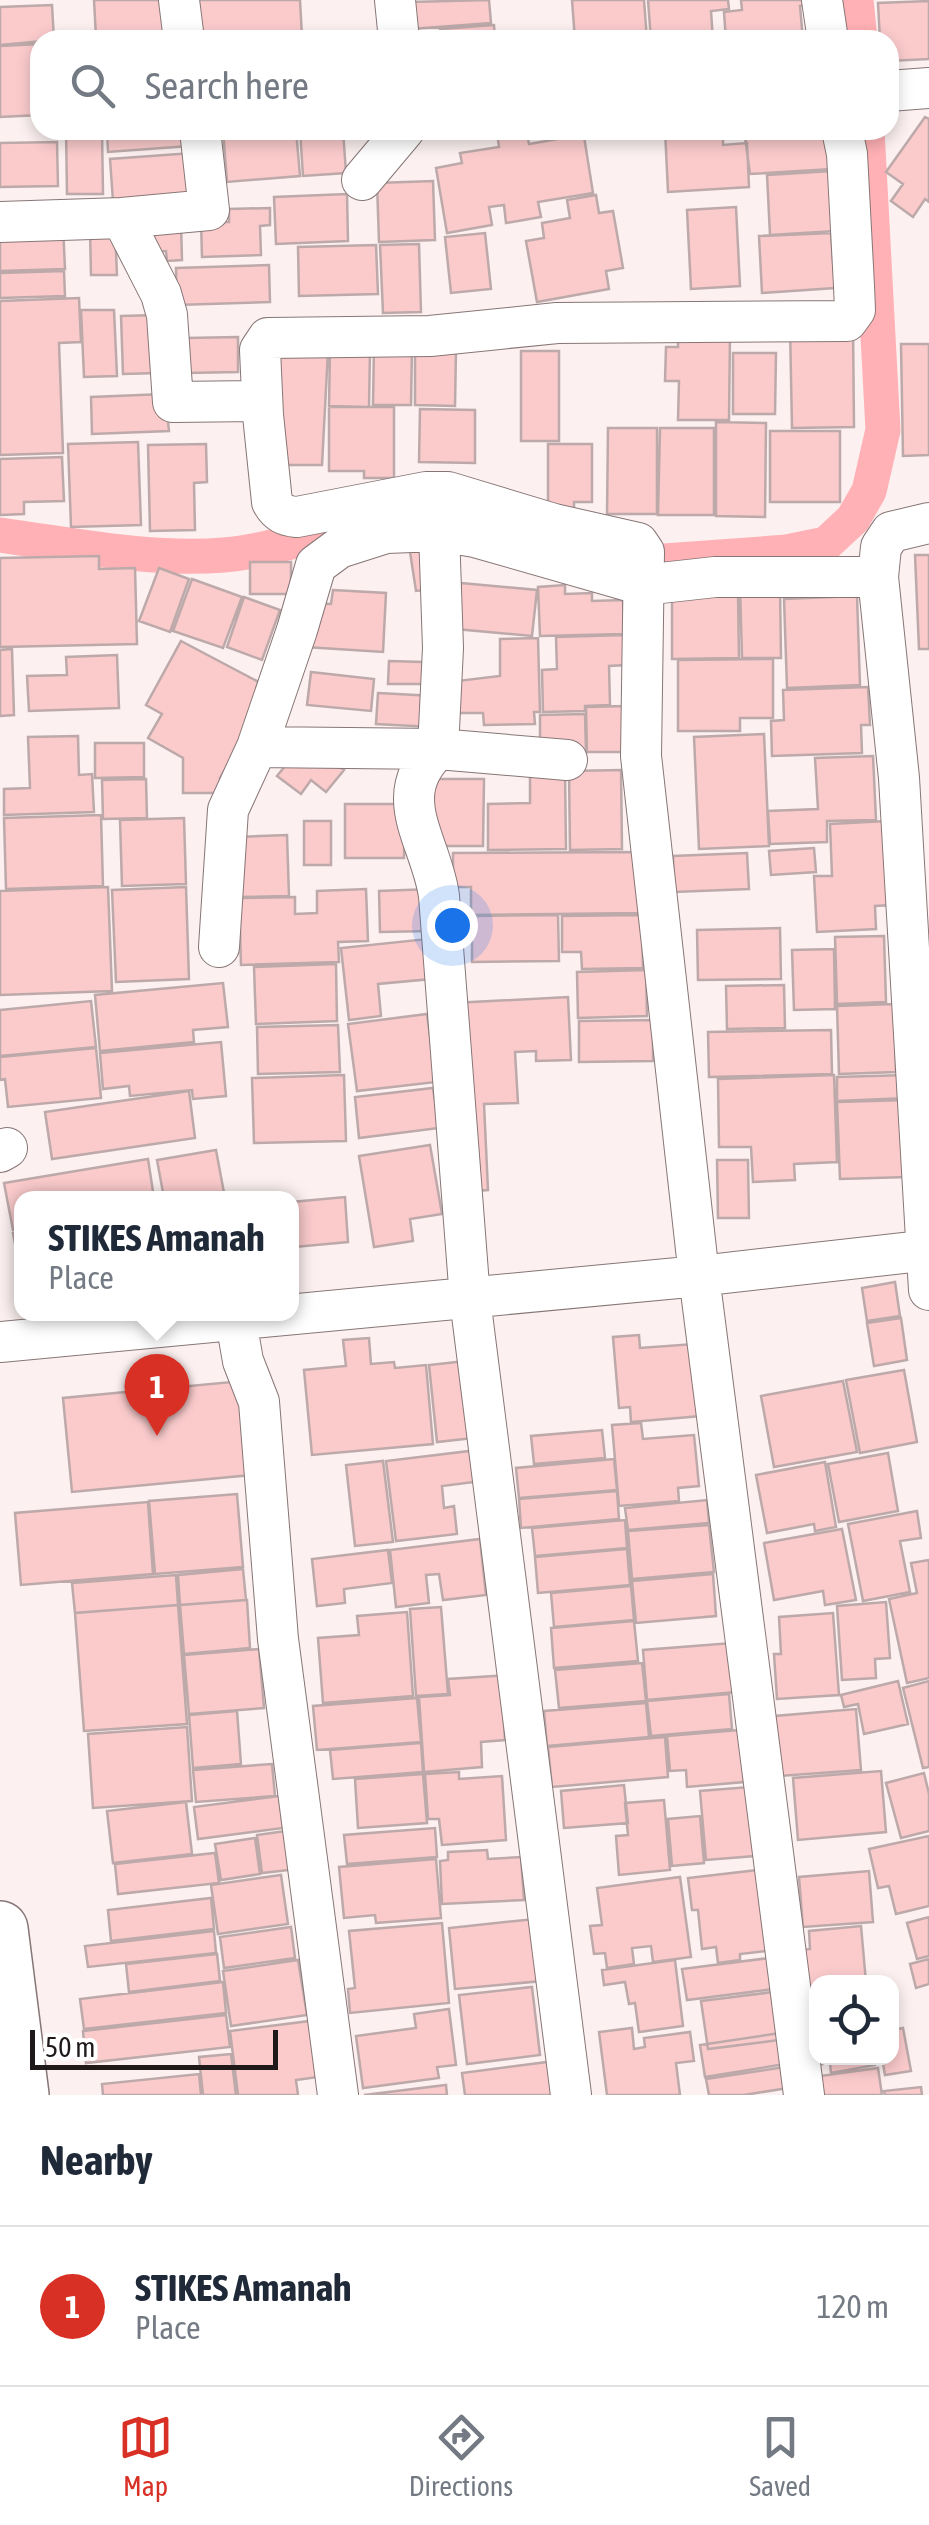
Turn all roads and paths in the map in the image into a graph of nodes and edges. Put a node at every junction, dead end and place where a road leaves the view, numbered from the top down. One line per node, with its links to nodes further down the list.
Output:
1 (178, 0): 4 (street)
2 (395, 0): 5 (street)
3 (822, 0): 6 (street)
4 (182, 30)
5 (397, 30)
6 (826, 30)
7 (929, 88): 8 (street)
8 (899, 90)
9 (201, 140): 13 (street)
10 (396, 140): 12 (street)
11 (844, 140): 15 (street)
12 (362, 180)
13 (122, 218): 14 (street); 15 (street)
14 (0, 222)
15 (262, 401): 18 (street)
16 (929, 523): 19 (street)
17 (439, 531): 18 (street); 20 (street); 21 (street)
18 (644, 571): 19 (street); 27 (street)
19 (878, 577): 23 (street)
20 (256, 747): 21 (street); 24 (street)
21 (438, 749): 22 (street); 29 (street)
22 (567, 760)
23 (914, 776): 25 (street)
24 (219, 947)
25 (919, 974): 26 (street)
26 (927, 1250): 27 (street); 28 (street)
27 (699, 1276): 29 (street); 37 (street)
28 (929, 1290)
29 (470, 1299): 30 (street); 36 (street)
30 (299, 1315)
31 (236, 1321): 32 (street); 35 (street)
32 (0, 1342)
33 (0, 1929): 34 (main road)
34 (21, 2095)
35 (338, 2095)
36 (571, 2095)
37 (804, 2095)

